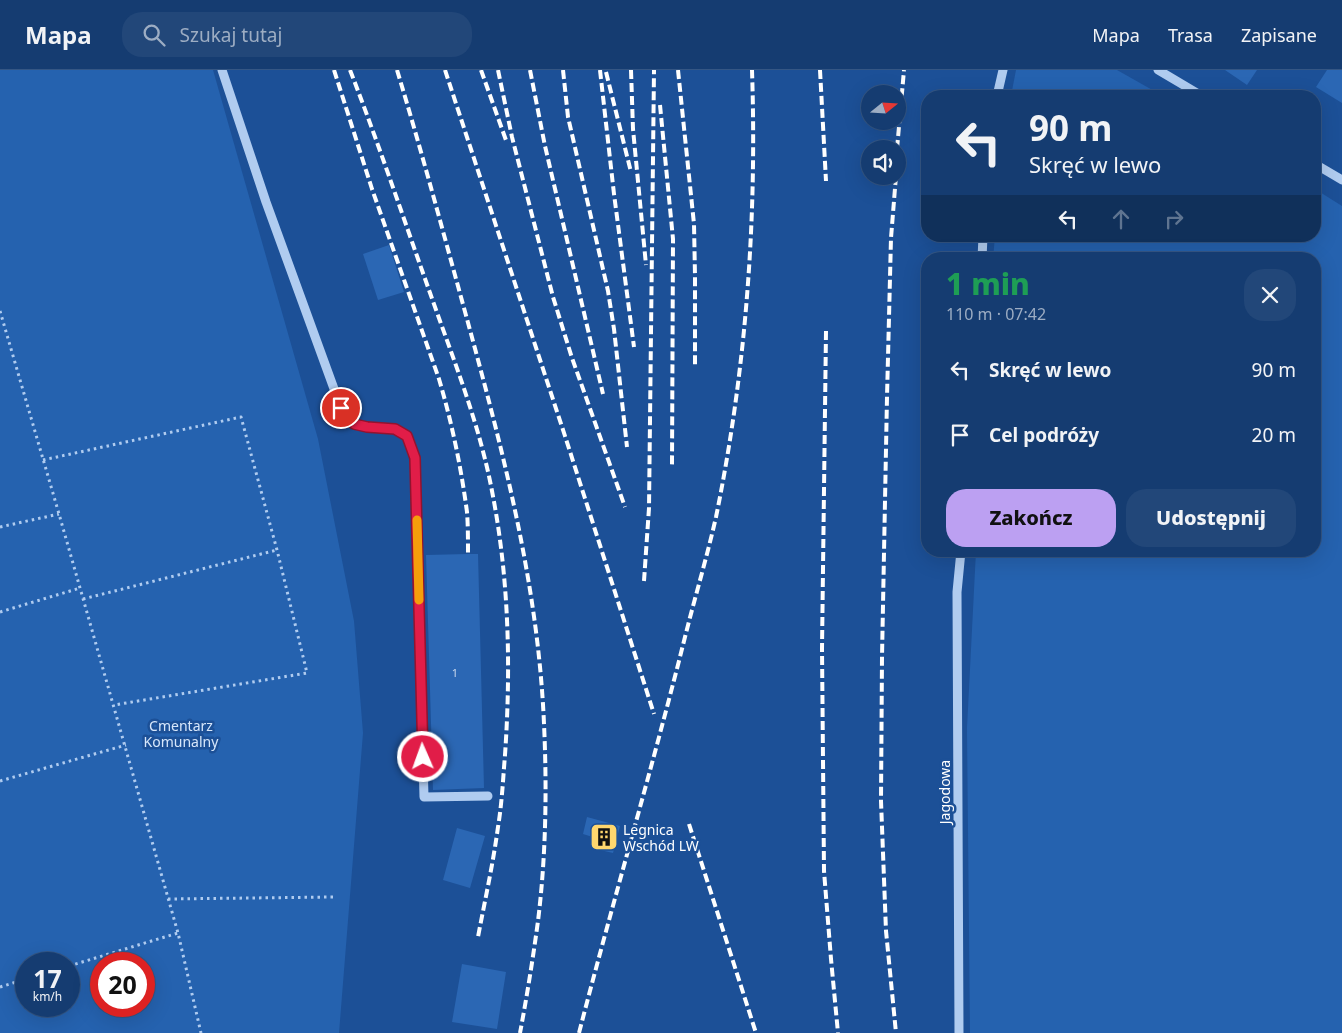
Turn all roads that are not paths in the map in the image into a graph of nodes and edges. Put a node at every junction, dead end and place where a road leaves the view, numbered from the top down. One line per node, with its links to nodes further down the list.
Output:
1 (222, 70): 9 (street)
2 (1003, 70): 4 (street)
3 (1158, 70): 5 (street)
4 (998, 90)
5 (1192, 90)
6 (1321, 168): 7 (street)
7 (1342, 180)
8 (961, 557): 10 (street, Jagodowa)
9 (488, 796)
10 (959, 1033)

